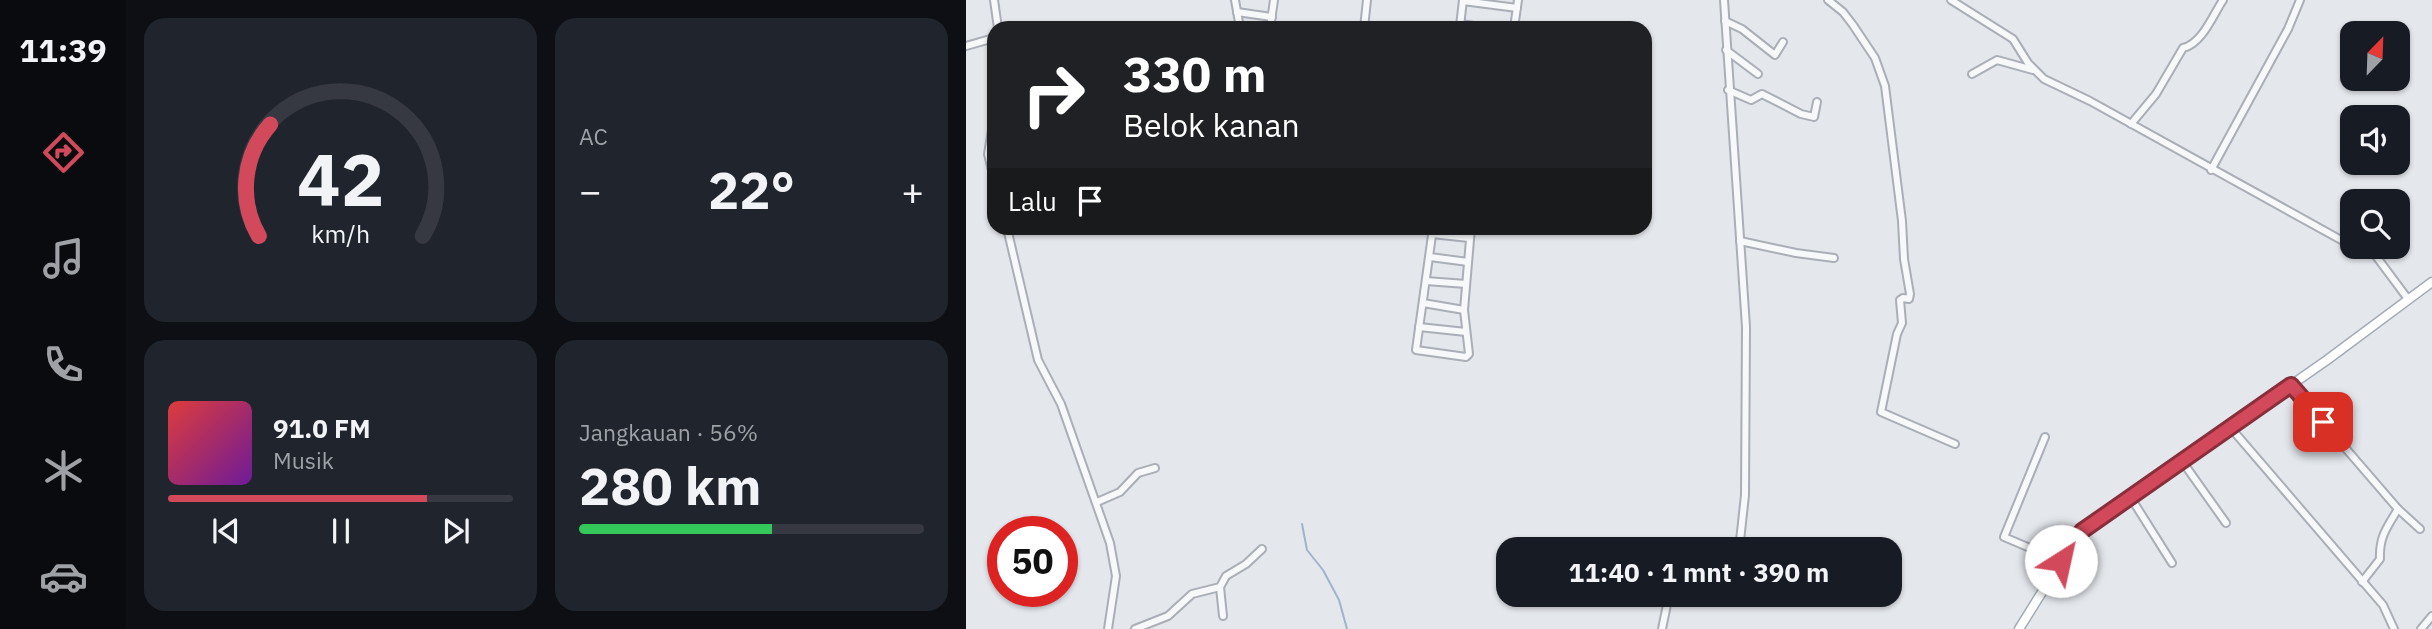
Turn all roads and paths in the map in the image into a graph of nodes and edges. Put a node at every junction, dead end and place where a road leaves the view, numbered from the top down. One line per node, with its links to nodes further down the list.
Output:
1 (994, 0): 14 (street)
2 (1235, 0): 12 (street)
3 (1274, 0): 13 (street)
4 (1367, 0): 17 (street)
5 (1463, 0): 11 (street); 18 (street)
6 (1724, 0): 19 (street)
7 (1828, 0): 53 (street)
8 (1951, 0): 24 (street)
9 (2223, 0): 29 (street)
10 (2300, 0): 30 (street)
11 (1517, 4)
12 (1237, 12): 13 (street); 15 (street)
13 (1272, 17): 16 (street)
14 (997, 21)
15 (1239, 21)
16 (1271, 21)
17 (1366, 21)
18 (1461, 21)
19 (1725, 21): 21 (street); 23 (street)
20 (987, 40): 22 (street)
21 (1783, 42)
22 (966, 46)
23 (1726, 50): 25 (street); 27 (street)
24 (2033, 69): 26 (street); 29 (street)
25 (1758, 74)
26 (1972, 74)
27 (1728, 90): 28 (street); 37 (street)
28 (1817, 102)
29 (2131, 124): 30 (street)
30 (2211, 170): 36 (street)
31 (1009, 235): 57 (street)
32 (1432, 235): 38 (street)
33 (1453, 235): 35 (street)
34 (1470, 235): 35 (street)
35 (1469, 238): 41 (street)
36 (2340, 240)
37 (1740, 241): 39 (street); 61 (street)
38 (1430, 257): 41 (street); 42 (street)
39 (1834, 258)
40 (2378, 259): 45 (street)
41 (1468, 262): 44 (street)
42 (1426, 281): 44 (street); 46 (street)
43 (2432, 282): 45 (main road)
44 (1466, 284): 47 (street)
45 (2408, 299): 50 (main road)
46 (1423, 303): 47 (street); 48 (street)
47 (1464, 310): 49 (street)
48 (1419, 327): 49 (street); 49 (street)
49 (1466, 332)
50 (2291, 385): 51 (main road); 58 (street)
51 (2230, 427): 54 (main road); 65 (street)
52 (2045, 437): 63 (street)
53 (1955, 444)
54 (2182, 461): 56 (main road); 59 (street)
55 (1155, 468): 57 (street)
56 (2131, 498): 63 (main road); 64 (street)
57 (1097, 502): 70 (street)
58 (2398, 509): 60 (street); 65 (street)
59 (2226, 523)
60 (2420, 529)
61 (1740, 537)
62 (1262, 549): 66 (street)
63 (2061, 561): 73 (main road)
64 (2172, 563)
65 (2362, 582): 74 (street)
66 (1220, 587): 69 (street); 71 (street)
67 (1667, 607): 72 (street)
68 (2432, 615): 75 (street)
69 (1223, 616)
70 (1108, 629)
71 (1135, 629)
72 (1662, 629)
73 (2019, 629)
74 (2394, 629)
75 (2421, 629)

